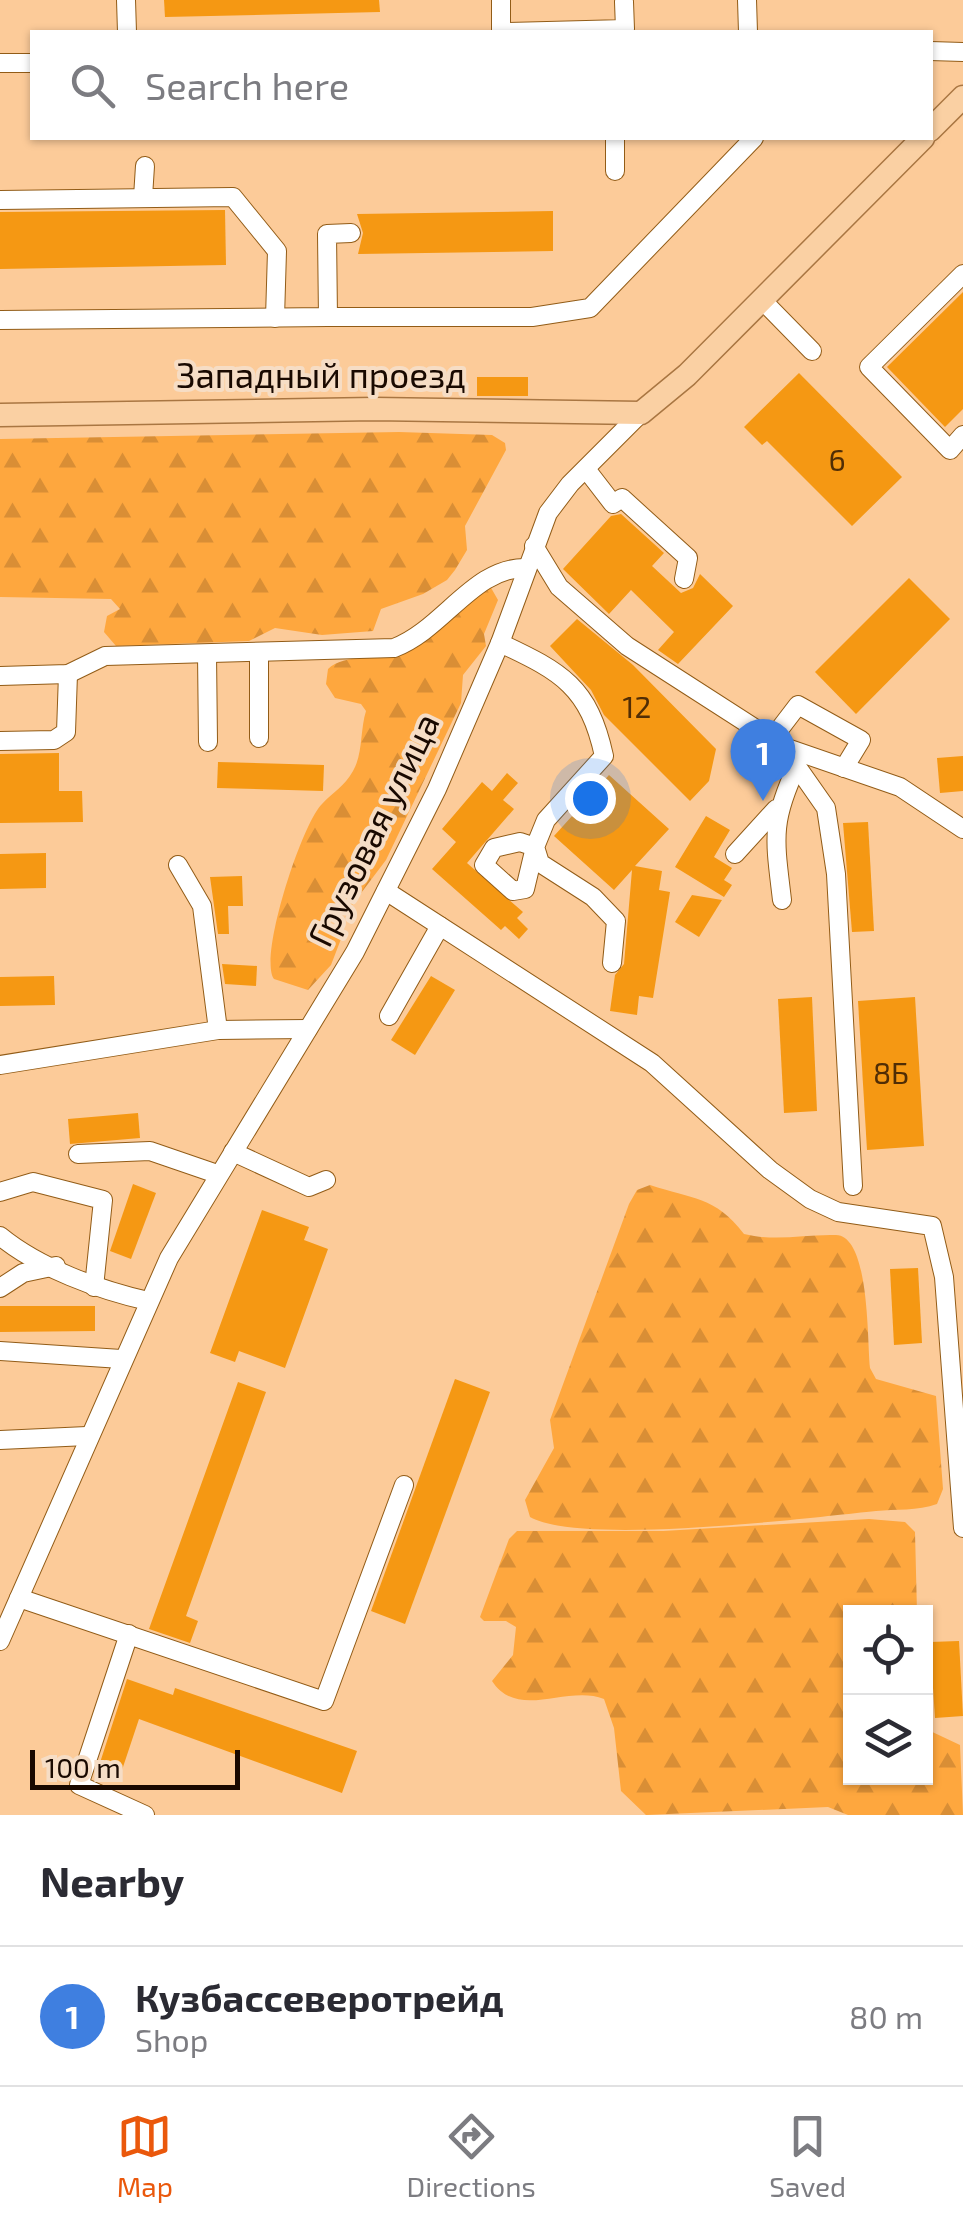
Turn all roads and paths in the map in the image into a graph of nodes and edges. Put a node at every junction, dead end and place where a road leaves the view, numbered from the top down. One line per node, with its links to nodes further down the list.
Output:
1 (126, 0): 5 (street)
2 (501, 0): 6 (street)
3 (747, 0): 8 (street)
4 (624, 2): 7 (street)
5 (127, 30)
6 (504, 30)
7 (585, 30)
8 (748, 30)
9 (933, 50): 10 (street)
10 (963, 52)
11 (0, 63): 12 (street)
12 (30, 63)
13 (963, 97): 14 (main road)
14 (933, 127)
15 (614, 140): 19 (street)
16 (752, 140): 26 (street)
17 (920, 140): 24 (main road, Грузовая улица)
18 (146, 166): 20 (street)
19 (615, 171)
20 (142, 197): 21 (street); 25 (street)
21 (0, 200)
22 (351, 234): 26 (street)
23 (963, 274): 31 (street)
24 (761, 299): 28 (street); 29 (main road, Грузовая улица)
25 (275, 318): 26 (street); 27 (street)
26 (328, 318)
27 (0, 320)
28 (812, 352)
29 (642, 413): 30 (main road, Западный проезд); 32 (street, Грузовая улица)
30 (0, 414)
31 (963, 435)
32 (586, 469): 33 (street, Грузовая улица); 35 (street)
33 (534, 546): 34 (street, Грузовая улица); 44 (street)
34 (527, 568): 36 (street, Грузовая улица); 37 (street)
35 (684, 578)
36 (500, 644): 51 (street, Грузовая улица); 54 (street)
37 (258, 652): 38 (street); 41 (street)
38 (207, 654): 39 (street); 43 (street)
39 (68, 674): 40 (street); 42 (street)
40 (0, 676)
41 (259, 738)
42 (0, 741)
43 (208, 742)
44 (778, 743): 45 (street); 46 (street); 46 (street)
45 (797, 766): 47 (street); 63 (street)
46 (844, 768): 48 (street)
47 (777, 808): 49 (street); 52 (street)
48 (963, 829)
49 (735, 854)
50 (178, 866): 57 (street)
51 (386, 892): 53 (street); 56 (street, Грузовая улица)
52 (782, 900)
53 (440, 926): 55 (street); 75 (street)
54 (612, 963)
55 (389, 1016)
56 (308, 1029): 57 (street); 59 (street, Грузовая улица)
57 (218, 1030): 58 (street)
58 (0, 1066)
59 (233, 1152): 61 (street, Грузовая улица); 62 (street)
60 (78, 1154): 61 (street)
61 (217, 1174): 69 (street, Грузовая улица)
62 (326, 1180)
63 (853, 1186)
64 (0, 1192): 67 (street)
65 (0, 1236): 66 (street)
66 (56, 1266): 67 (street); 68 (street)
67 (94, 1286): 69 (street)
68 (0, 1288)
69 (148, 1300): 71 (street, Грузовая улица)
70 (0, 1350): 71 (street)
71 (121, 1359): 72 (street, Грузовая улица)
72 (87, 1436): 73 (street); 76 (street, Грузовая улица)
73 (0, 1440)
74 (404, 1486): 77 (street)
75 (963, 1528)
76 (19, 1598): 77 (street); 78 (street, Грузовая улица)
77 (129, 1634): 79 (street)
78 (0, 1640)
79 (146, 1815)

